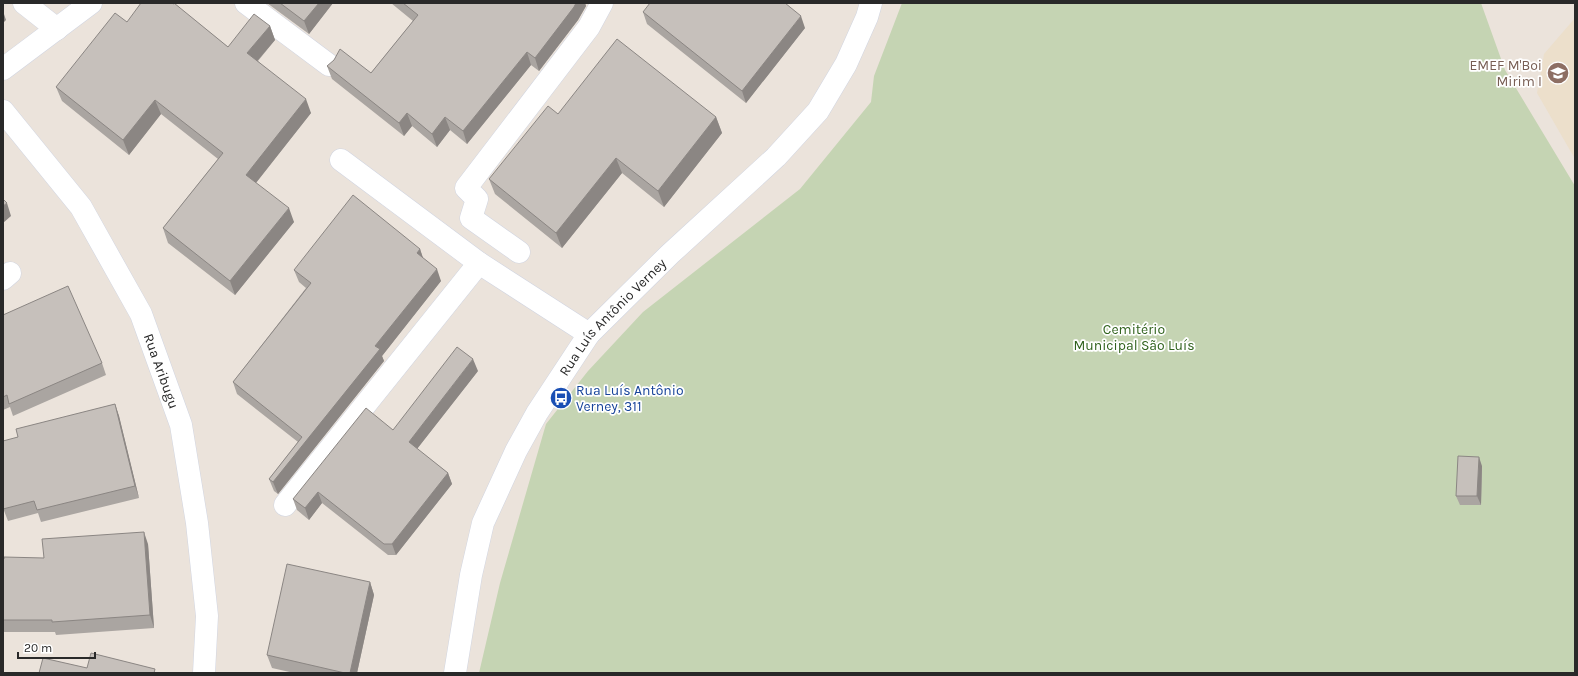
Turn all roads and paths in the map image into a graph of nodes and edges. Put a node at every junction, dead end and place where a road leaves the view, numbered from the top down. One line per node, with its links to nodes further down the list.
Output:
1 (24, 3): 6 (street)
2 (91, 3): 6 (street)
3 (246, 3): 7 (street)
4 (602, 3): 11 (street)
5 (867, 8): 13 (street, Rua Luís Antônio Verney)
6 (57, 28): 8 (street)
7 (329, 65)
8 (3, 69)
9 (3, 111): 15 (street, Rua Aribugu)
10 (341, 160): 12 (street)
11 (519, 252)
12 (479, 263): 13 (street); 14 (street)
13 (589, 334): 16 (street, Rua Luís Antônio Verney)
14 (285, 505)
15 (204, 673)
16 (455, 673)

